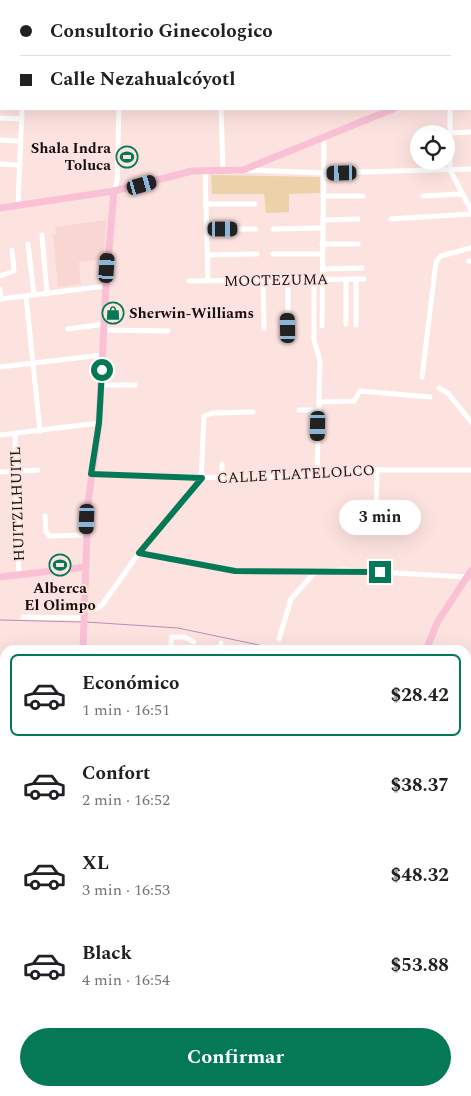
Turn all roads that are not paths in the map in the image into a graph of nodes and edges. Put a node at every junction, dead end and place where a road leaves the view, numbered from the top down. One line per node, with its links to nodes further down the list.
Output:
1 (22, 110): 7 (street)
2 (119, 110): 23 (street)
3 (221, 110): 18 (street)
4 (388, 110): 11 (main road)
5 (450, 110): 8 (street)
6 (0, 118): 7 (street)
7 (22, 119): 13 (street)
8 (449, 125)
9 (471, 132): 10 (street)
10 (455, 133)
11 (324, 136): 19 (main road); 22 (street)
12 (0, 140): 13 (street)
13 (20, 141): 15 (street)
14 (0, 164): 15 (street)
15 (19, 165): 30 (street)
16 (471, 169): 21 (street)
17 (205, 170): 18 (main road); 23 (main road); 28 (street)
18 (223, 170): 19 (main road)
19 (243, 170): 22 (street)
20 (450, 170): 22 (street); 24 (street)
21 (455, 170)
22 (324, 173): 25 (street)
23 (114, 191): 30 (main road); 63 (main road)
24 (462, 194): 27 (street); 32 (street)
25 (323, 196): 26 (street); 36 (street)
26 (364, 196)
27 (422, 196)
28 (206, 204): 29 (street); 38 (street)
29 (254, 204)
30 (18, 206): 31 (main road)
31 (0, 208)
32 (471, 210)
33 (471, 214): 35 (street)
34 (358, 219): 36 (street)
35 (390, 219)
36 (323, 220): 37 (street)
37 (323, 228): 40 (street); 43 (street)
38 (206, 229): 39 (street); 50 (street)
39 (256, 229)
40 (273, 229)
41 (42, 235): 65 (street)
42 (28, 244): 66 (street)
43 (322, 244): 44 (street); 49 (street)
44 (358, 244)
45 (471, 248): 80 (street)
46 (12, 250): 53 (street)
47 (257, 254): 50 (street)
48 (273, 254): 49 (street)
49 (322, 254): 52 (street)
50 (207, 255): 62 (street)
51 (362, 268): 52 (street)
52 (322, 269): 60 (street)
53 (0, 276)
54 (346, 279): 55 (street, MOCTEZUMA); 60 (street, MOCTEZUMA); 69 (street)
55 (356, 279): 56 (street, MOCTEZUMA); 70 (street)
56 (364, 279)
57 (263, 280): 58 (street, MOCTEZUMA); 62 (street, MOCTEZUMA); 74 (street)
58 (288, 280): 59 (street, MOCTEZUMA); 75 (street)
59 (314, 280): 60 (street, MOCTEZUMA); 85 (street)
60 (322, 280): 71 (street)
61 (189, 281): 62 (street, MOCTEZUMA)
62 (208, 281)
63 (106, 286): 65 (street); 72 (main road)
64 (0, 289): 68 (street)
65 (48, 294): 66 (street)
66 (34, 295): 67 (street)
67 (26, 296): 68 (street); 78 (street)
68 (1, 299)
69 (346, 324)
70 (356, 325)
71 (322, 326)
72 (104, 327): 73 (street); 76 (street); 77 (main road)
73 (68, 328)
74 (264, 328)
75 (288, 328)
76 (168, 331)
77 (102, 355): 78 (street); 81 (main road)
78 (33, 363): 79 (street); 91 (street)
79 (0, 367)
80 (422, 377)
81 (101, 385): 82 (street); 90 (main road)
82 (135, 385)
83 (439, 388): 89 (street)
84 (430, 397): 85 (street)
85 (319, 402): 87 (street)
86 (299, 410): 87 (street)
87 (319, 410): 101 (street)
88 (253, 412): 102 (street)
89 (471, 422)
90 (99, 423): 91 (street); 100 (main road)
91 (40, 431): 92 (street)
92 (14, 434): 93 (street); 98 (street, HUITZILHUITL)
93 (0, 435)
94 (222, 464): 103 (street)
95 (38, 470): 98 (street)
96 (377, 470): 97 (street, CALLE TLATELOLCO); 101 (street, CALLE TLATELOLCO); 104 (street)
97 (471, 470)
98 (17, 471): 99 (street); 111 (street, HUITZILHUITL)
99 (0, 472)
100 (91, 474): 102 (street, CALLE TLATELOLCO); 106 (main road)
101 (317, 476): 103 (street, CALLE TLATELOLCO)
102 (202, 478): 103 (street, CALLE TLATELOLCO); 107 (street)
103 (222, 478)
104 (352, 509)
105 (45, 516): 106 (street)
106 (87, 535): 108 (main road)
107 (139, 553): 109 (street); 113 (street)
108 (86, 567): 111 (main road); 113 (main road)
109 (315, 572): 110 (street); 116 (street)
110 (468, 574): 120 (main road)
111 (19, 575): 112 (main road)
112 (0, 577)
113 (83, 610): 115 (main road)
114 (23, 617): 115 (street)
115 (82, 621): 118 (main road)
116 (279, 639)
117 (194, 642): 119 (street)
118 (83, 645)
119 (170, 645)
120 (428, 645)

